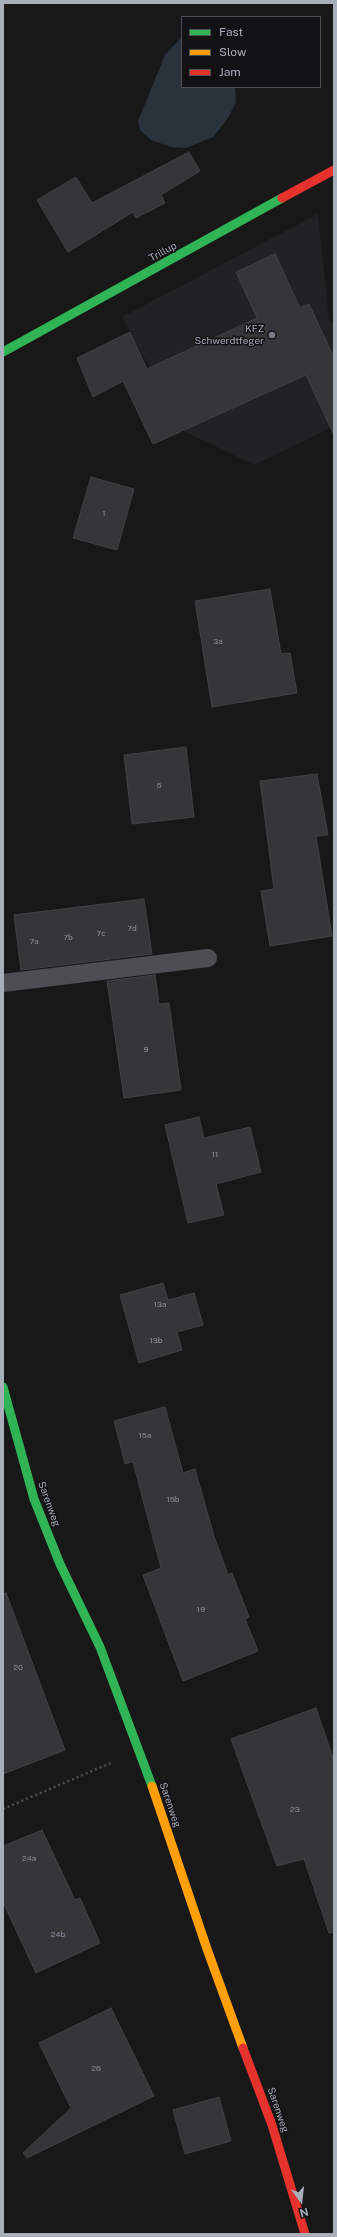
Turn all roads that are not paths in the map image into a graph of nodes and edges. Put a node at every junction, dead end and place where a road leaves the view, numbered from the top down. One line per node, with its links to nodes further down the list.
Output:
1 (334, 170): 2 (street, Trillup)
2 (3, 352)
3 (208, 958): 4 (lane)
4 (3, 983)
5 (4, 1397): 6 (street, Sarenweg)
6 (305, 2234)

